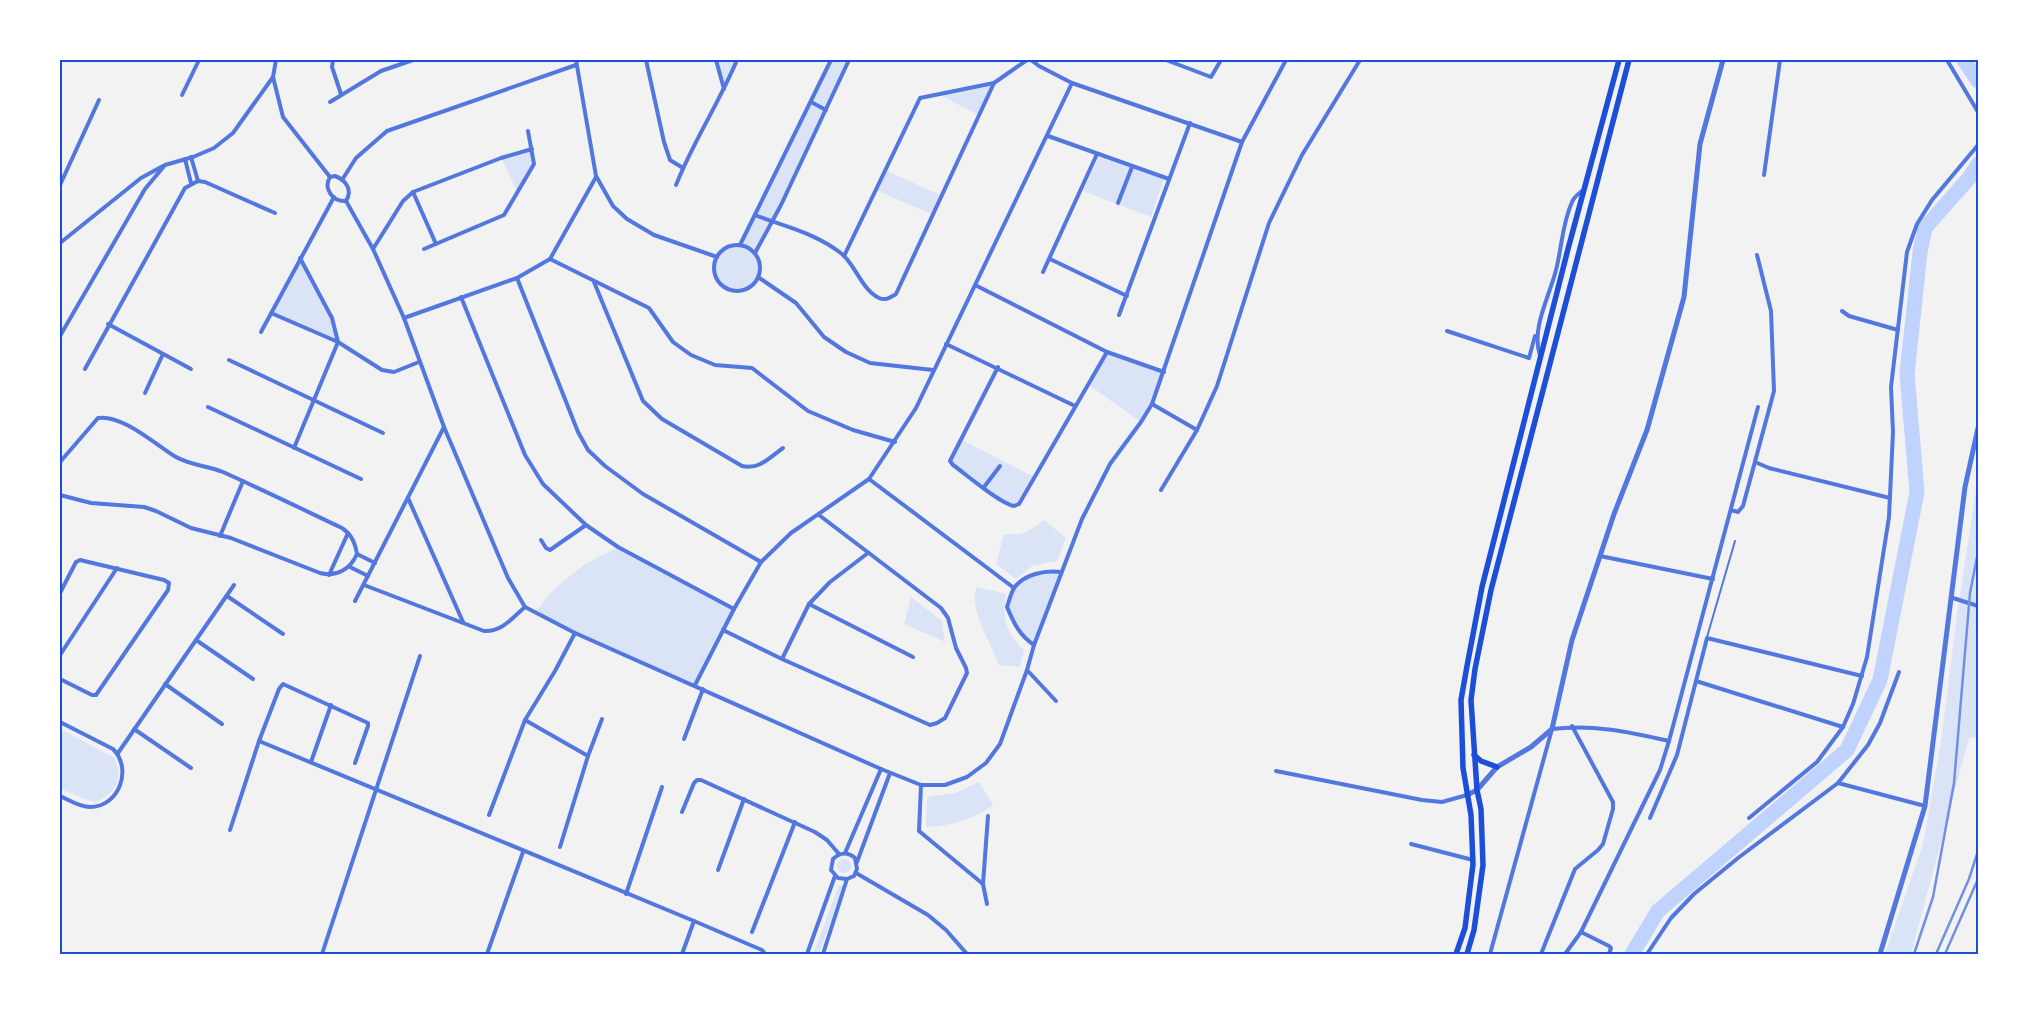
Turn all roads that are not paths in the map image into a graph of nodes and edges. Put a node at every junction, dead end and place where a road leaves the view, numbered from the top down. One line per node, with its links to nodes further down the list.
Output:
1 (199, 60): 27 (street)
2 (276, 60): 22 (street)
3 (333, 60): 26 (street)
4 (413, 60): 26 (street)
5 (646, 60): 44 (street)
6 (716, 60): 25 (street)
7 (737, 60): 25 (street)
8 (831, 60): 30 (street)
9 (849, 60): 31 (street)
10 (1027, 60): 23 (street)
11 (1031, 60): 24 (street)
12 (1166, 60): 13 (street)
13 (1221, 60)
14 (1286, 60): 36 (street)
15 (1360, 60): 111 (street)
16 (1619, 60): 54 (main road)
17 (1629, 60): 190 (main road)
18 (1723, 60): 136 (street)
19 (1780, 60): 45 (street)
20 (1947, 60): 32 (street)
21 (576, 62): 46 (street); 49 (street)
22 (273, 77): 40 (street); 47 (street)
23 (994, 83): 70 (street); 70 (street)
24 (1072, 83): 33 (street); 35 (street)
25 (724, 89): 44 (street)
26 (341, 94): 29 (street)
27 (182, 95)
28 (99, 100): 52 (street)
29 (330, 102)
30 (811, 102): 31 (street); 60 (street)
31 (826, 110): 61 (street)
32 (1978, 112)
33 (1190, 123): 36 (street); 48 (street)
34 (528, 131): 38 (street)
35 (1048, 136): 39 (street); 78 (street)
36 (1242, 142): 102 (street)
37 (1978, 145): 87 (street)
38 (532, 149): 55 (street); 63 (street)
39 (1097, 154): 43 (street); 72 (street)
40 (191, 157): 41 (street); 50 (street)
41 (185, 159): 42 (street); 51 (street)
42 (165, 165): 62 (street); 90 (street)
43 (1132, 167): 48 (street); 58 (street)
44 (683, 168): 53 (street)
45 (1764, 175)
46 (596, 176): 69 (street); 73 (street)
47 (330, 177): 49 (street); 56 (street)
48 (1169, 179): 79 (street)
49 (342, 180): 57 (street)
50 (198, 181): 51 (street); 59 (street)
51 (191, 183): 86 (street)
52 (60, 185)
53 (676, 185)
54 (1584, 190): 85 (street); 95 (main road)
55 (413, 192): 63 (street); 65 (street)
56 (334, 198): 57 (street); 71 (street)
57 (346, 201): 65 (street)
58 (1118, 203)
59 (275, 213)
60 (755, 215): 61 (street); 64 (street)
61 (773, 222): 67 (street); 70 (street)
62 (60, 243)
63 (436, 244): 66 (street)
64 (740, 245): 67 (street); 69 (street)
65 (373, 249): 84 (street)
66 (424, 249)
67 (755, 253): 75 (street)
68 (1757, 255): 117 (street)
69 (717, 256): 75 (street)
70 (844, 256)
71 (300, 258): 82 (street); 91 (street)
72 (1050, 259): 74 (street); 79 (street)
73 (550, 260): 76 (street); 77 (street)
74 (1043, 272)
75 (758, 277): 101 (street)
76 (517, 278): 80 (street); 137 (street)
77 (594, 282): 113 (street); 115 (street)
78 (974, 285): 92 (street); 93 (street)
79 (1127, 296): 83 (street)
80 (461, 297): 84 (street); 129 (street)
81 (1842, 312): 87 (street)
82 (271, 313): 89 (street); 91 (street)
83 (1119, 315)
84 (404, 318): 97 (street)
85 (1540, 320): 88 (street); 95 (street)
86 (108, 324): 94 (street); 99 (street)
87 (1898, 330): 126 (street)
88 (1447, 331)
89 (261, 332)
90 (60, 336)
91 (338, 342): 97 (street); 104 (street)
92 (946, 344): 98 (street); 101 (street)
93 (1107, 352): 102 (street); 106 (street)
94 (163, 354): 100 (street); 103 (street)
95 (1540, 358): 204 (main road)
96 (229, 360): 104 (street)
97 (419, 362): 109 (street)
98 (998, 367): 106 (street); 122 (street)
99 (85, 369)
100 (192, 369)
101 (933, 370): 113 (street)
102 (1164, 372): 105 (street)
103 (145, 393)
104 (314, 400): 112 (street); 114 (street)
105 (1152, 404): 111 (street); 141 (street)
106 (1076, 406): 122 (street)
107 (1758, 407): 127 (street)
108 (208, 408): 114 (street)
109 (444, 427): 125 (street); 154 (street)
110 (1978, 428): 150 (street)
111 (1197, 430): 123 (street)
112 (383, 433)
113 (895, 442): 120 (street)
114 (294, 448): 119 (street)
115 (783, 448)
116 (60, 462): 121 (street)
117 (1755, 462): 126 (street); 127 (street)
118 (1000, 466): 122 (street)
119 (361, 479)
120 (869, 479): 128 (street); 147 (street)
121 (243, 481): 130 (street); 131 (street)
122 (984, 488)
123 (1161, 490)
124 (60, 495): 131 (street)
125 (408, 498): 138 (street); 156 (street)
126 (1890, 498): 169 (street)
127 (1731, 510): 144 (street)
128 (818, 515): 134 (street); 137 (street)
129 (586, 525): 132 (street); 155 (street)
130 (348, 532): 135 (street); 142 (street)
131 (220, 536): 142 (street)
132 (541, 540)
133 (1735, 540): 160 (lane)
134 (868, 553): 152 (street); 166 (street)
135 (357, 554): 138 (street); 139 (street)
136 (1600, 556): 144 (street); 185 (street)
137 (761, 562): 155 (street)
138 (375, 563): 143 (street)
139 (350, 567): 142 (street); 143 (street)
140 (117, 568): 148 (street); 163 (street); 170 (street)
141 (1060, 572): 147 (street); 162 (street)
142 (329, 575)
143 (368, 576): 146 (street)
144 (1713, 579): 188 (street)
145 (234, 585): 149 (street)
146 (364, 585): 151 (street); 156 (street)
147 (1014, 588): 162 (street)
148 (60, 593)
149 (227, 596): 159 (street); 161 (street)
150 (1953, 598): 153 (street); 207 (street)
151 (356, 601)
152 (809, 604): 165 (street); 166 (street)
153 (1978, 606)
154 (525, 607): 156 (street); 158 (street)
155 (734, 609): 157 (street)
156 (463, 622)
157 (723, 630): 166 (street); 174 (street)
158 (575, 633): 174 (street); 179 (street)
159 (283, 634)
160 (1707, 638): 169 (street); 172 (street)
161 (196, 640): 171 (street); 173 (street)
162 (1034, 645): 167 (street)
163 (60, 655)
164 (420, 656): 202 (street)
165 (913, 657)
166 (782, 659)
167 (1027, 670): 176 (street); 200 (street)
168 (1899, 672): 199 (street)
169 (1862, 676): 183 (street)
170 (60, 679)
171 (253, 679)
172 (1696, 681): 183 (street); 211 (street)
173 (165, 684): 181 (street); 184 (street)
174 (695, 685): 175 (street)
175 (703, 689): 186 (street); 196 (street)
176 (1056, 701)
177 (331, 705): 187 (street); 192 (street); 193 (street)
178 (602, 718): 191 (street)
179 (525, 720): 191 (street); 209 (street)
180 (60, 722): 189 (street)
181 (222, 724)
182 (1572, 726): 185 (street); 188 (street); 244 (street)
183 (1844, 727): 212 (street)
184 (134, 729): 189 (street); 195 (street)
185 (1552, 729): 194 (street); 243 (street)
186 (684, 739)
187 (259, 741): 192 (street); 216 (street)
188 (1669, 741): 233 (street)
189 (118, 753): 205 (street)
190 (1474, 755): 194 (main road); 203 (main road)
191 (588, 756): 218 (street)
192 (311, 762): 202 (street)
193 (355, 763)
194 (1497, 767): 203 (street)
195 (191, 768)
196 (881, 769): 198 (street); 214 (street)
197 (1276, 771): 204 (street)
198 (890, 773): 200 (street); 215 (street)
199 (1838, 783): 207 (street); 247 (street)
200 (921, 785): 228 (street)
201 (662, 787): 229 (street)
202 (376, 789): 219 (street); 234 (street)
203 (1477, 790): 204 (street); 242 (main road)
204 (1467, 795): 222 (main road)
205 (60, 796)
206 (744, 799): 208 (street); 213 (street); 224 (street)
207 (1925, 806): 248 (street)
208 (682, 812)
209 (489, 815)
210 (988, 816): 228 (street)
211 (1650, 818)
212 (1749, 818)
213 (795, 822): 221 (street); 232 (street)
214 (858, 824): 215 (street); 220 (street)
215 (869, 828): 223 (street)
216 (230, 830)
217 (1411, 844): 222 (street)
218 (560, 847)
219 (524, 852): 229 (street); 235 (street)
220 (845, 853): 221 (street); 223 (street)
221 (839, 854): 226 (street)
222 (1473, 860): 241 (main road)
223 (857, 862): 225 (street)
224 (718, 870)
225 (856, 873): 227 (street); 240 (street)
226 (835, 876): 227 (street); 238 (street)
227 (847, 879): 239 (street)
228 (984, 884): 230 (street)
229 (626, 894): 231 (street)
230 (987, 904)
231 (694, 921): 236 (street); 237 (street)
232 (752, 932)
233 (1581, 932): 245 (street); 246 (street)
234 (322, 954)
235 (487, 954)
236 (682, 954)
237 (765, 954)
238 (807, 954)
239 (823, 954)
240 (967, 954)
241 (1456, 954)
242 (1467, 954)
243 (1490, 954)
244 (1541, 954)
245 (1565, 954)
246 (1609, 954)
247 (1647, 954)
248 (1880, 954)

